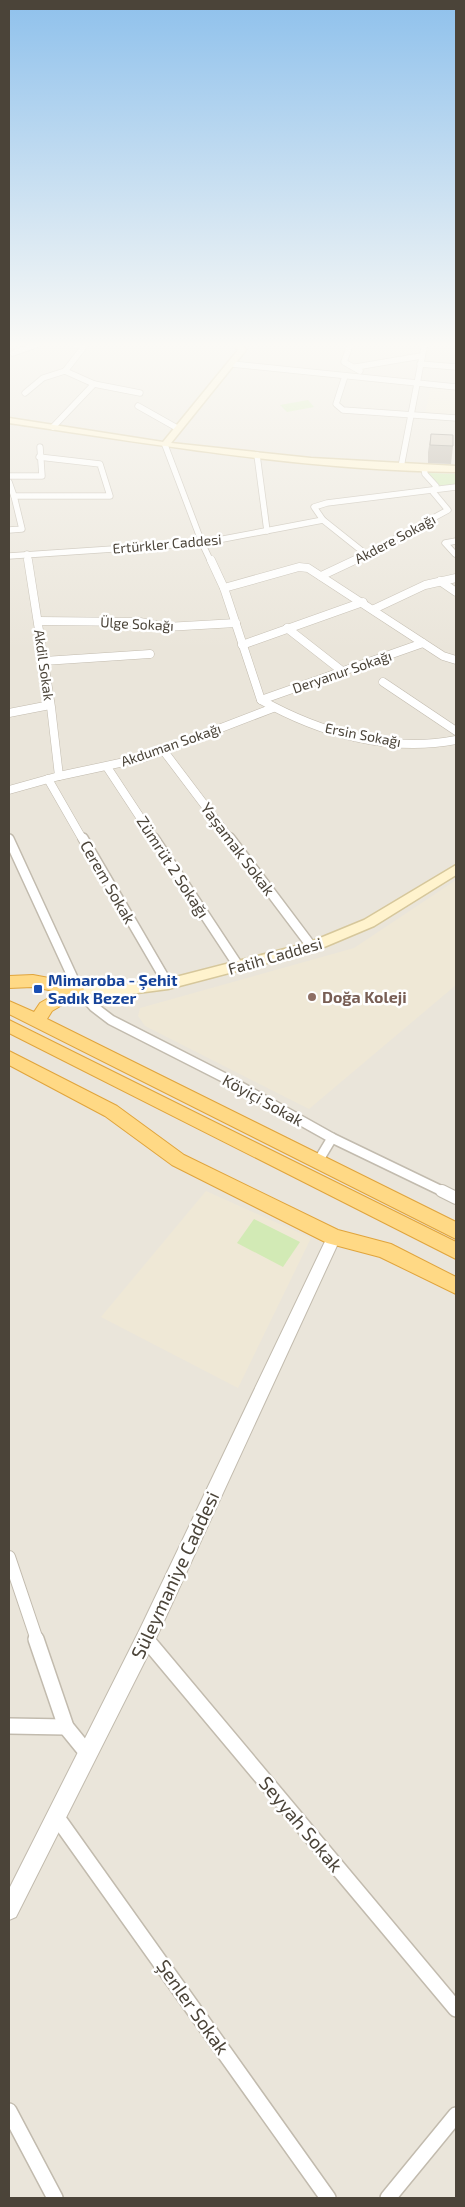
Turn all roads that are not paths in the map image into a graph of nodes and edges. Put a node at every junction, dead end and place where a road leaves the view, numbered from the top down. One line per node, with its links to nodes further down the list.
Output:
1 (165, 445): 4 (main road); 18 (street)
2 (406, 445): 6 (street)
3 (40, 447): 5 (street)
4 (257, 455): 6 (main road); 16 (street)
5 (40, 458): 9 (street); 13 (street)
6 (401, 467): 7 (main road)
7 (424, 468): 8 (main road); 12 (street, Akdere Sokağı)
8 (456, 469)
9 (9, 476)
10 (9, 482): 13 (street)
11 (456, 487): 12 (street)
12 (434, 490): 14 (street); 21 (street, Akdere Sokağı)
13 (14, 496): 15 (street)
14 (323, 520): 16 (street, Ertürkler Caddesi); 21 (street)
15 (9, 530)
16 (267, 531): 18 (street, Ertürkler Caddesi)
17 (456, 541): 20 (street)
18 (202, 543): 19 (street, Ertürkler Caddesi); 26 (street)
19 (27, 554): 22 (street, Ertürkler Caddesi); 30 (street, Akdil Sokak)
20 (455, 554)
21 (366, 555): 23 (street, Akdere Sokağı)
22 (9, 556)
23 (321, 576): 26 (street); 28 (street)
24 (456, 578): 25 (street)
25 (440, 581): 27 (street); 29 (street)
26 (224, 588): 31 (street)
27 (456, 592)
28 (363, 602): 29 (street); 32 (street)
29 (374, 609): 33 (street)
30 (38, 622): 31 (street, Ülge Sokağı); 37 (street, Akdil Sokak)
31 (236, 623): 34 (street)
32 (287, 628): 34 (street); 38 (street)
33 (423, 643): 36 (street); 38 (street, Deryanur Sokağı)
34 (242, 644): 40 (street)
35 (150, 654): 37 (street)
36 (456, 660)
37 (44, 661): 41 (street, Akdil Sokak)
38 (342, 671): 40 (street, Deryanur Sokağı)
39 (383, 682): 44 (street)
40 (261, 700): 42 (street, Ersin Sokağı)
41 (50, 705): 43 (street); 48 (street, Akdil Sokak)
42 (273, 708): 45 (street, Ersin Sokağı); 46 (street, Akduman Sokağı)
43 (9, 712)
44 (456, 731)
45 (456, 740)
46 (163, 750): 47 (street, Akduman Sokağı); 53 (street, Yaşamak Sokak)
47 (107, 767): 48 (street, Akduman Sokağı); 54 (street, Zümrüt 2 Sokağı)
48 (59, 776): 49 (street, Akduman Sokağı)
49 (48, 779): 50 (street, Akduman Sokağı); 56 (street, Cerem Sokak)
50 (9, 790)
51 (9, 838): 57 (street, Köyiçi Sokak)
52 (456, 869): 53 (main road, Fatih Caddesi)
53 (312, 947): 54 (main road, Fatih Caddesi)
54 (238, 967): 56 (main road, Fatih Caddesi)
55 (9, 982): 57 (highway)
56 (168, 984): 57 (main road, Fatih Caddesi)
57 (77, 989): 59 (highway); 62 (street, Köyiçi Sokak)
58 (9, 1007): 59 (highway)
59 (37, 1021): 63 (highway)
60 (9, 1026): 67 (highway)
61 (9, 1057): 66 (highway)
62 (332, 1138): 63 (street); 64 (street, Köyiçi Sokak)
63 (318, 1163): 65 (highway)
64 (456, 1198)
65 (456, 1231)
66 (334, 1237): 68 (highway); 70 (street, Süleymaniye Caddesi)
67 (456, 1251)
68 (456, 1286)
69 (9, 1558): 72 (street)
70 (146, 1638): 73 (street, Süleymaniye Caddesi); 76 (street, Seyyah Sokak)
71 (9, 1726): 72 (street)
72 (66, 1727): 73 (street)
73 (88, 1754): 74 (street, Süleymaniye Caddesi)
74 (56, 1816): 75 (street, Süleymaniye Caddesi); 80 (street, Şenler Sokak)
75 (9, 1910)
76 (456, 2009)
77 (9, 2110): 79 (street)
78 (456, 2115): 81 (street)
79 (55, 2198)
80 (328, 2198)
81 (388, 2198)

